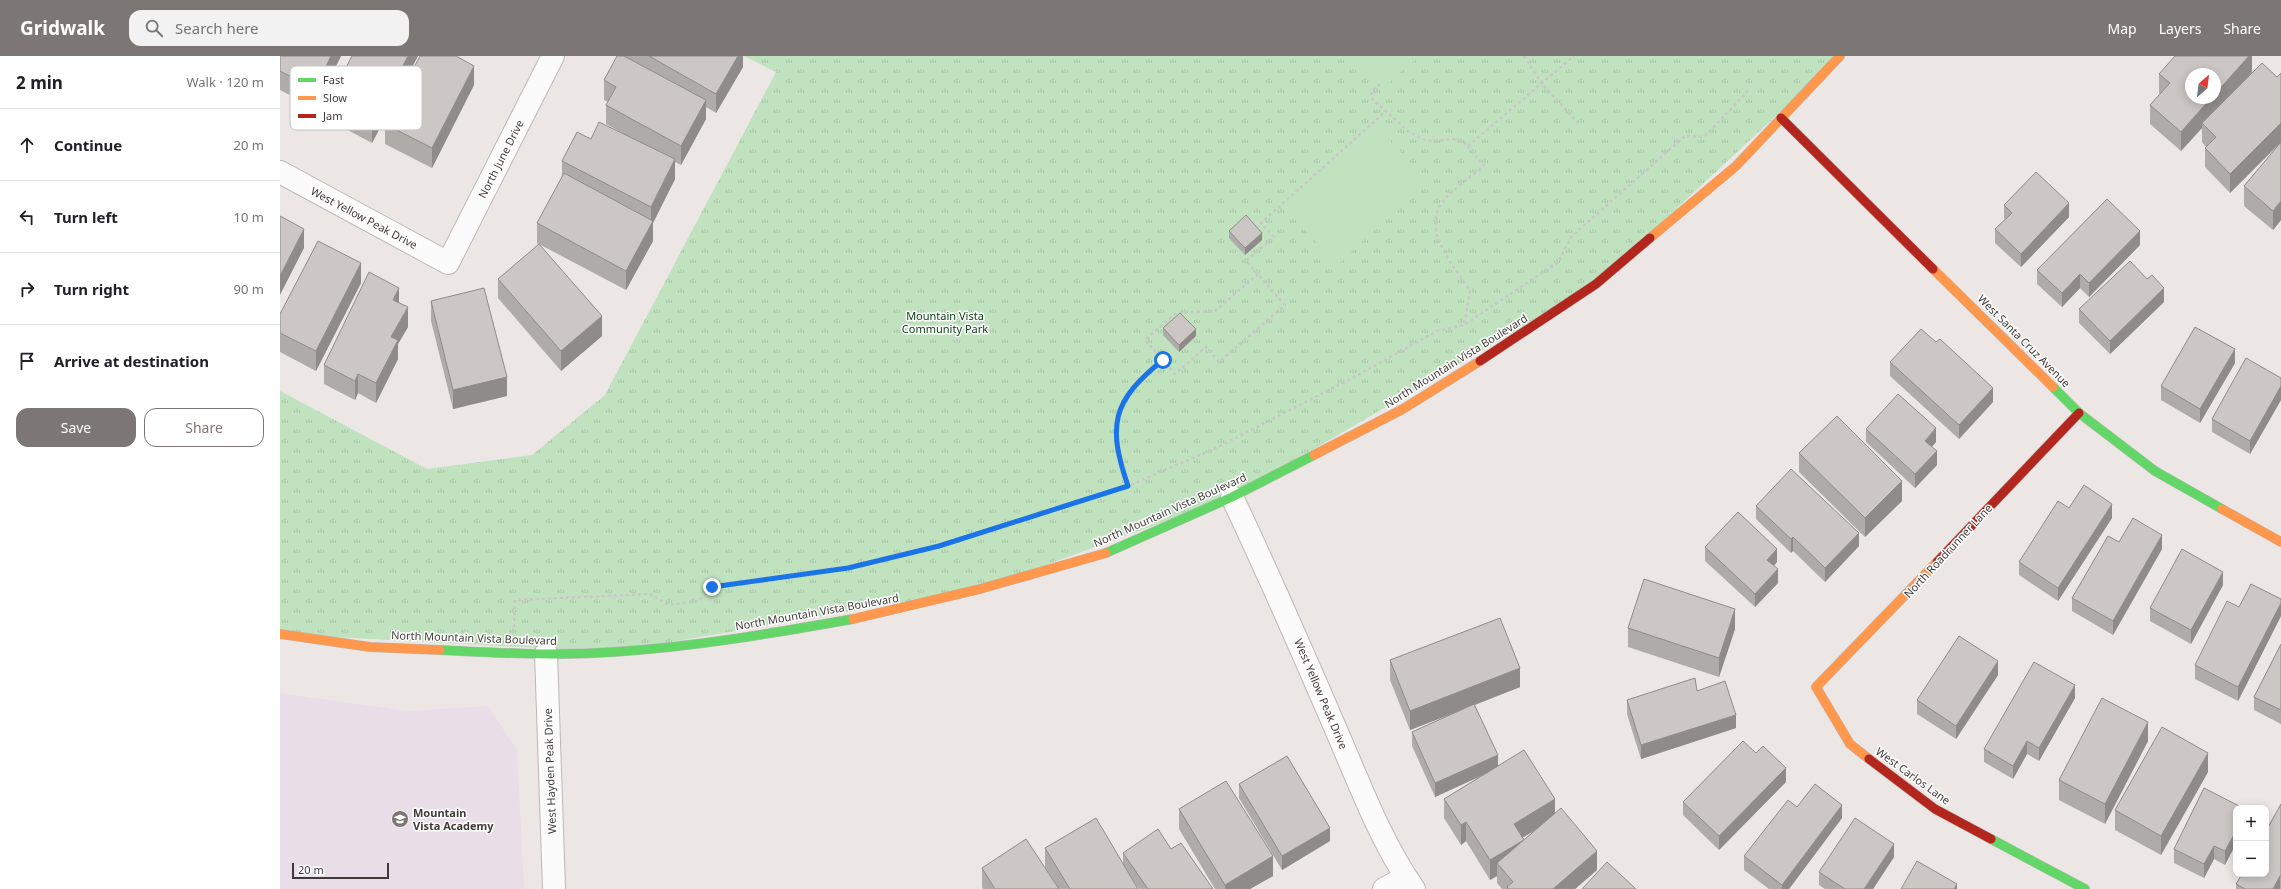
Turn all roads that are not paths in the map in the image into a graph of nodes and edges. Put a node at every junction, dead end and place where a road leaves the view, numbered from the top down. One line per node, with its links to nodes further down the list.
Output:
1 (553, 56): 5 (street, North June Drive)
2 (1840, 56): 3 (street, North Mountain Vista Boulevard)
3 (1781, 118): 6 (street, West Santa Cruz Avenue); 7 (street, North Mountain Vista Boulevard)
4 (280, 172): 5 (street, West Yellow Peak Drive)
5 (448, 263)
6 (2079, 412): 8 (street, West Santa Cruz Avenue); 11 (street, North Roadrunner Lane)
7 (1232, 497): 10 (street, North Mountain Vista Boulevard); 12 (street, West Yellow Peak Drive)
8 (2281, 542)
9 (280, 634): 10 (street, North Mountain Vista Boulevard)
10 (546, 653): 13 (street, West Hayden Peak Drive)
11 (1816, 687): 15 (street, West Carlos Lane)
12 (1410, 883): 14 (street)
13 (554, 889)
14 (1384, 889)
15 (2085, 889)

